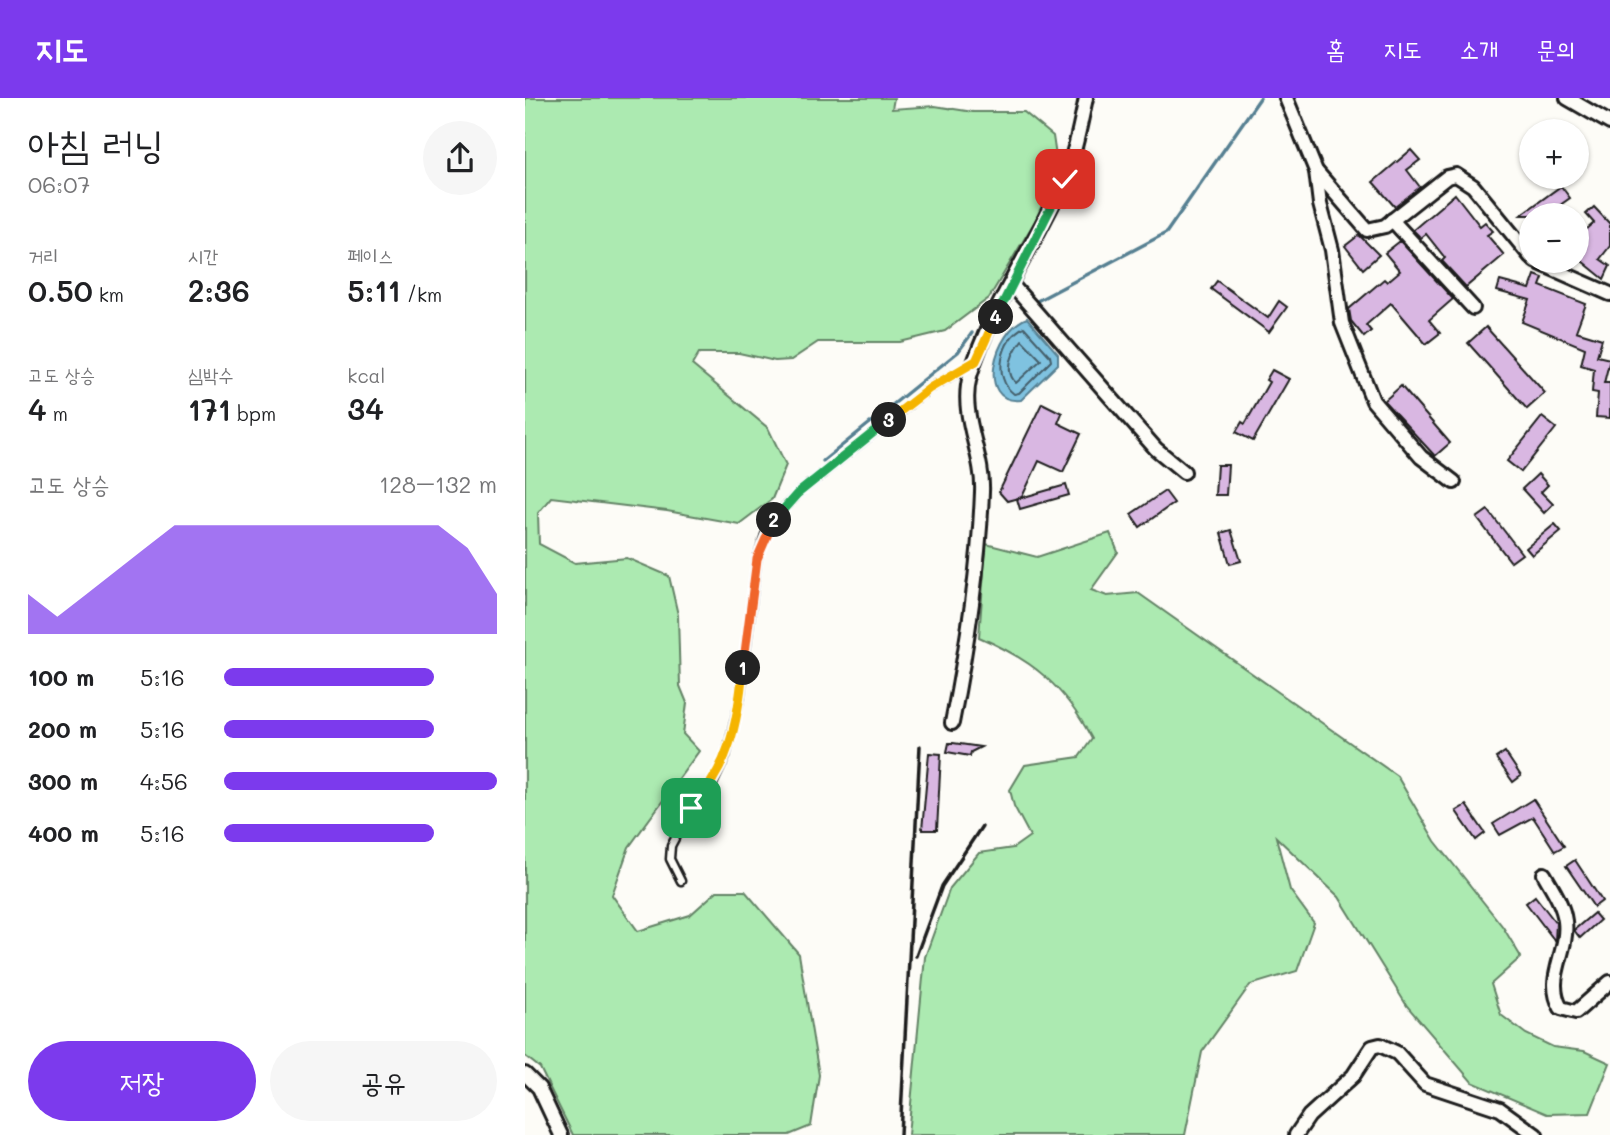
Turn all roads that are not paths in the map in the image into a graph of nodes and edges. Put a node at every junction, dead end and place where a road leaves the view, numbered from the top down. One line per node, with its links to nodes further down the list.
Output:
1 (1086, 98): 9 (street)
2 (1286, 98): 5 (street)
3 (1567, 98): 4 (street)
4 (1610, 123)
5 (1316, 171): 6 (street); 14 (street)
6 (1392, 220): 7 (street); 11 (street)
7 (1519, 242)
8 (1562, 273): 10 (street)
9 (1012, 285): 12 (street); 13 (street)
10 (1610, 294)
11 (1473, 308)
12 (976, 361): 15 (street); 17 (lane)
13 (1184, 472)
14 (1454, 482)
15 (952, 723)
16 (1544, 874): 18 (street)
17 (681, 881)
18 (1610, 982)
19 (525, 1073): 20 (street)
20 (561, 1135)
21 (1296, 1135): 22 (street)
22 (1536, 1135)

